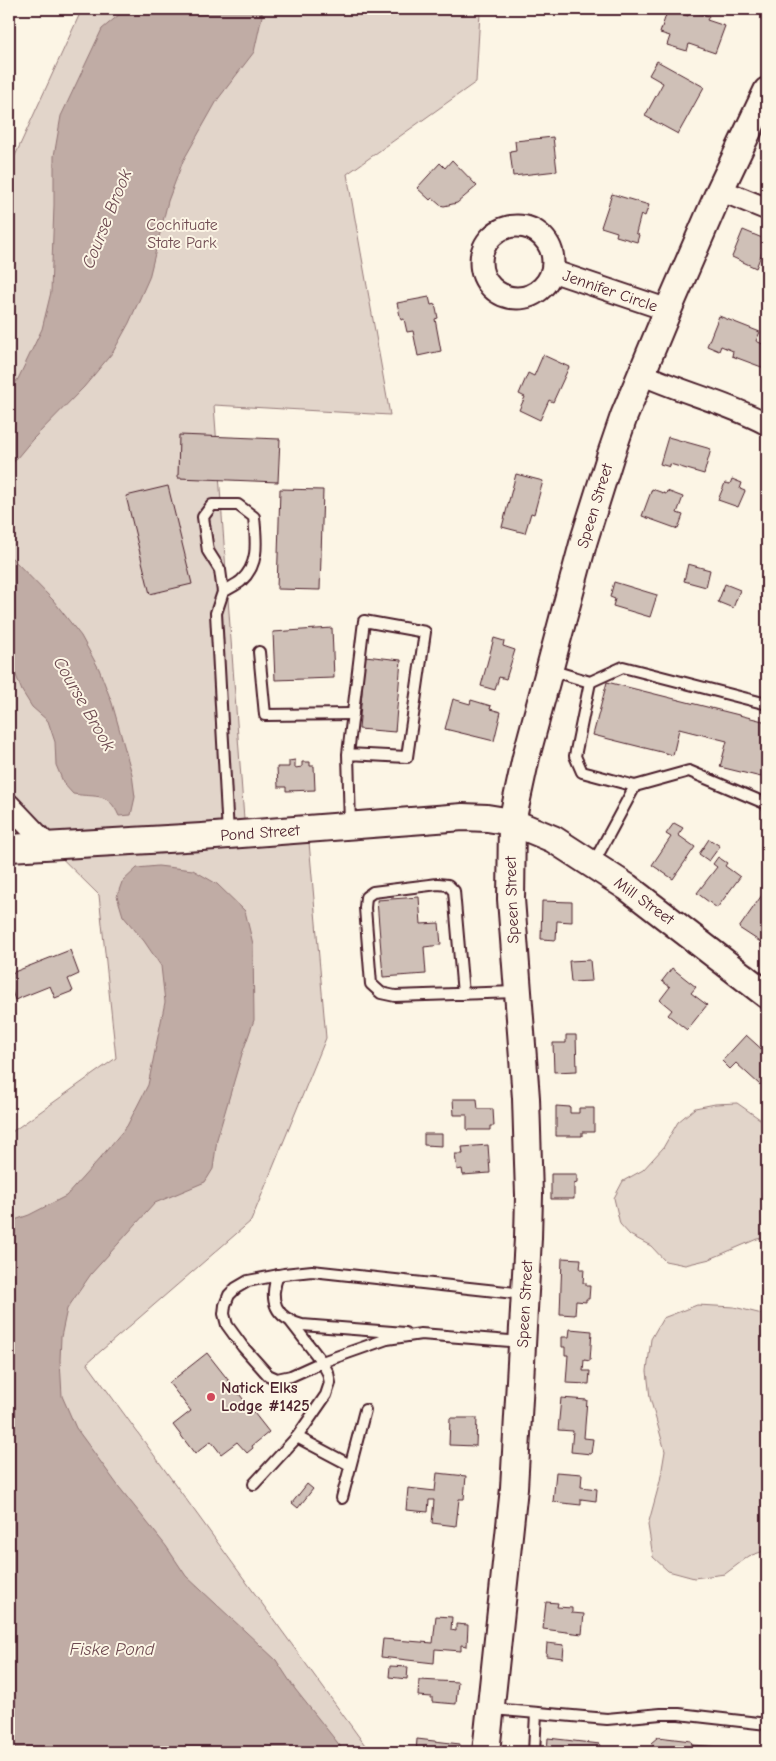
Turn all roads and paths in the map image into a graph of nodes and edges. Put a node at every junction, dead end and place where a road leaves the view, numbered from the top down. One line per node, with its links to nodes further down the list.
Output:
1 (767, 91): 2 (street, Speen Street)
2 (720, 190): 3 (street); 5 (street, Speen Street)
3 (767, 209)
4 (552, 271): 5 (street, Jennifer Circle)
5 (668, 310): 6 (street, Speen Street)
6 (642, 374): 7 (street); 10 (street, Speen Street)
7 (767, 424)
8 (224, 592): 8 (lane); 20 (lane)
9 (259, 652): 13 (lane)
10 (549, 670): 11 (lane); 18 (street, Speen Street)
11 (590, 682): 12 (lane); 15 (lane)
12 (767, 704)
13 (353, 714): 14 (lane); 14 (lane)
14 (348, 754): 19 (lane)
15 (635, 786): 16 (lane); 23 (lane)
16 (767, 804)
17 (9, 805): 21 (street)
18 (512, 822): 19 (street, Pond Street); 23 (street, Mill Street); 25 (street, Speen Street)
19 (350, 826): 20 (street, Pond Street)
20 (228, 835): 21 (street, Pond Street)
21 (47, 845): 22 (street, Pond Street)
22 (9, 848)
23 (592, 864): 24 (street, Mill Street)
24 (763, 986)
25 (518, 992): 26 (lane); 28 (street, Speen Street)
26 (463, 994): 26 (lane)
27 (278, 1276): 28 (lane); 29 (lane); 32 (lane)
28 (525, 1294): 31 (street, Speen Street)
29 (291, 1322): 30 (lane); 32 (lane)
30 (421, 1334): 31 (lane); 32 (lane)
31 (523, 1342): 38 (street, Speen Street)
32 (322, 1362): 34 (lane)
33 (365, 1410): 35 (lane)
34 (297, 1437): 35 (lane); 36 (lane)
35 (350, 1465): 37 (lane)
36 (254, 1484)
37 (342, 1498)
38 (491, 1709): 39 (lane); 41 (street, Speen Street)
39 (536, 1713): 40 (lane); 42 (lane)
40 (767, 1724)
41 (486, 1752)
42 (534, 1752)

